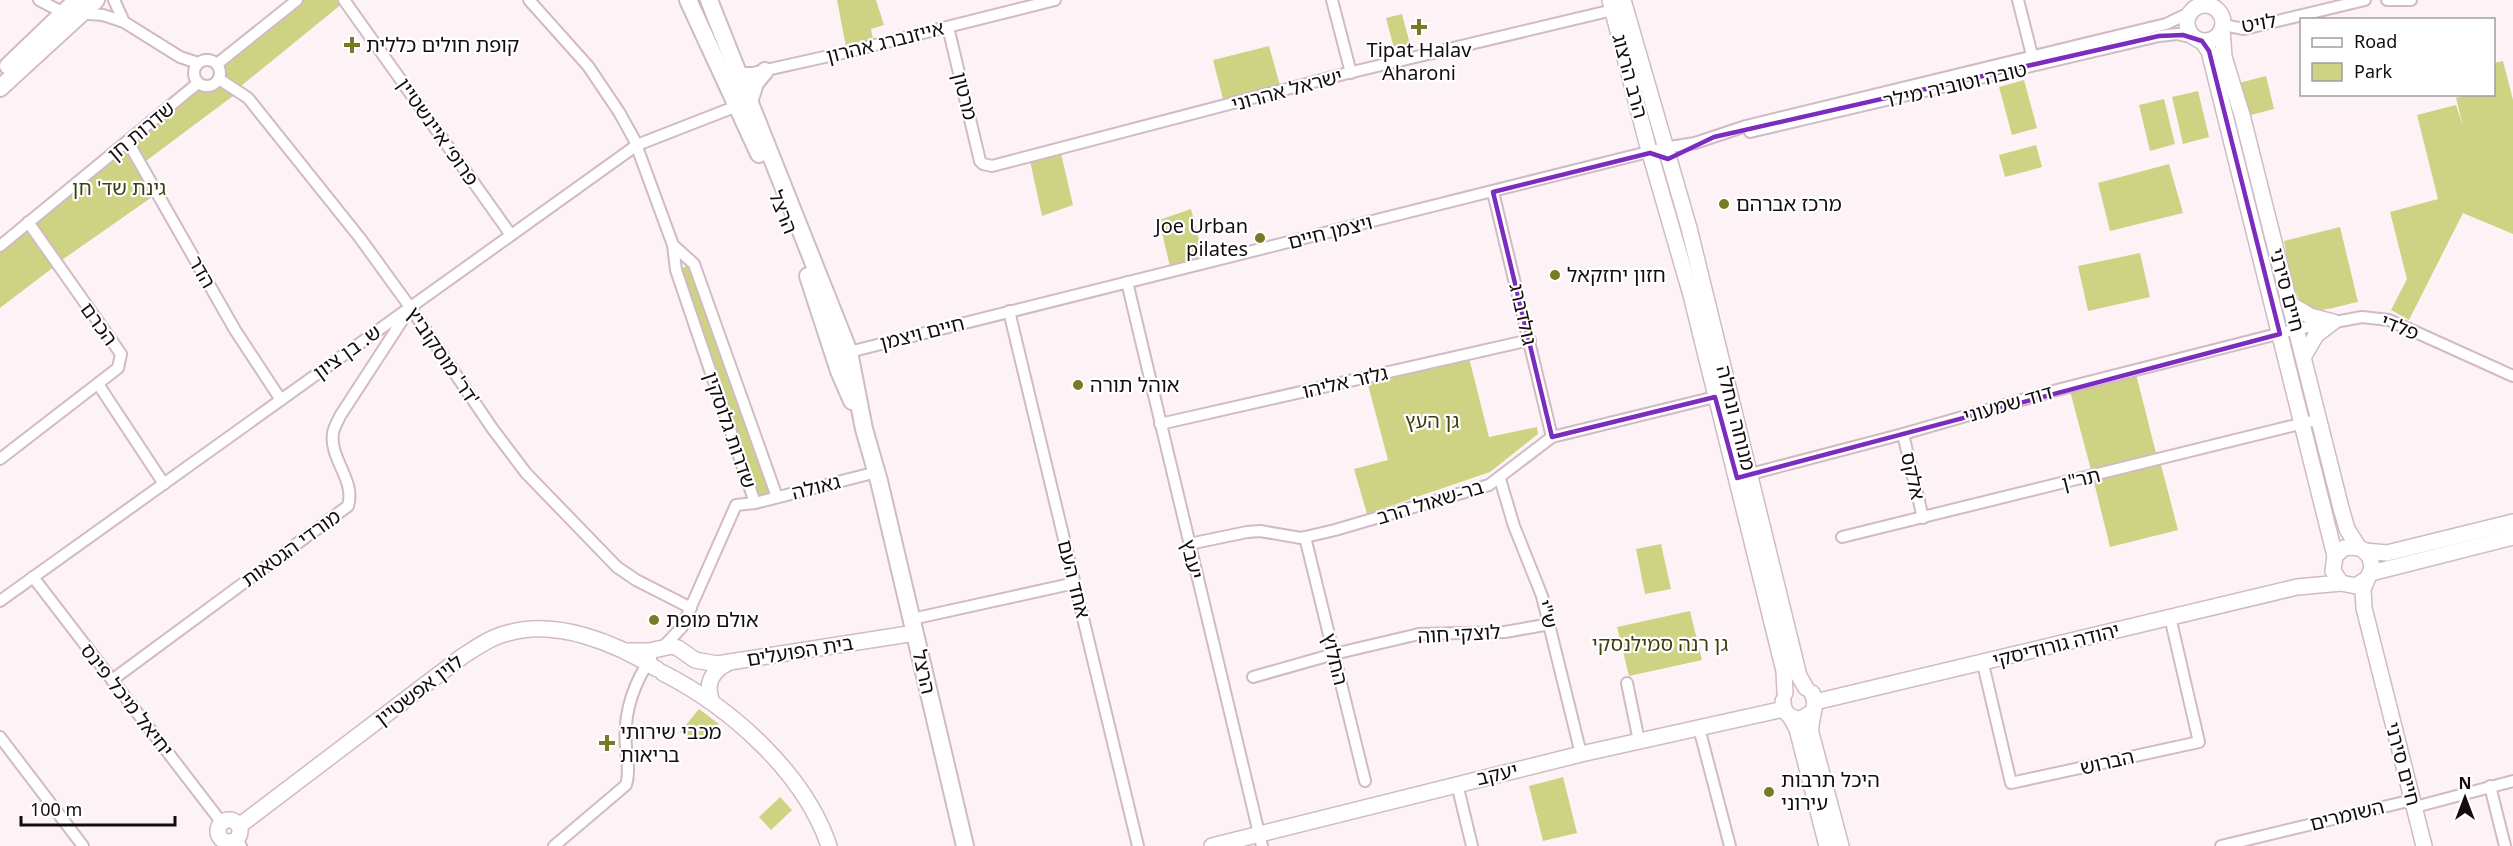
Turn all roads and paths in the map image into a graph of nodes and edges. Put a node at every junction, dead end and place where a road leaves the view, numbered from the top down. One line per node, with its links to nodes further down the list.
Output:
1 (39, 0): 19 (street)
2 (96, 0): 17 (main road)
3 (114, 0): 20 (street)
4 (297, 0): 26 (street)
5 (345, 0): 42 (street, פרופ׳ איינשטיין)
6 (530, 0): 37 (street, שדרות גלוסקין)
7 (688, 0): 27 (main road, הרצל)
8 (709, 0): 31 (main road, הרצל)
9 (1055, 0): 21 (street, אייזנברג אהרון)
10 (1332, 0): 29 (street)
11 (2018, 0): 24 (street)
12 (2365, 0): 22 (street, לויט)
13 (2386, 0): 14 (street)
14 (2411, 0)
15 (1617, 3): 29 (street, ישראל אהרוני); 38 (street, הרב הרצוג)
16 (2213, 4): 18 (street); 22 (street)
17 (79, 7): 19 (main road); 20 (street); 34 (main road)
18 (2191, 8): 23 (street); 24 (street, טובה וטוביה מילר)
19 (62, 12): 30 (main road)
20 (124, 22): 25 (street)
21 (948, 27): 28 (street, אייזנברג אהרון); 39 (street, מרטון)
22 (2222, 27): 23 (street); 46 (street, חיים סירני)
23 (2198, 39): 24 (street, טובה וטוביה מילר); 51 (street, חיים סירני)
24 (2034, 62): 38 (street, טובה וטוביה מילר)
25 (198, 63): 26 (street); 33 (street)
26 (217, 64): 32 (street)
27 (717, 66): 31 (street); 35 (main road, הרצל)
28 (765, 71): 31 (street, אייזנברג אהרון); 35 (main road)
29 (1351, 73): 39 (street, ישראל אהרוני)
30 (0, 74)
31 (740, 75): 35 (main road, הרצל)
32 (219, 79): 33 (street); 47 (street, דר' מוסקוביץ')
33 (198, 83): 36 (street, שדרות חן)
34 (0, 88)
35 (743, 102): 37 (street, ש. בן ציון); 53 (main road, הרצל)
36 (128, 142): 41 (street, שדרות חן); 59 (street, הדר)
37 (637, 145): 42 (street, ש. בן ציון); 43 (street, שדרות גלוסקין)
38 (1661, 154): 40 (street, ויצמן חיים); 57 (street, מנוחה ונחלה); 58 (street, מנוחה ונחלה)
39 (983, 164)
40 (1493, 192): 45 (street, ויצמן חיים); 52 (street, גולדברג)
41 (28, 222): 44 (street, שדרות חן); 56 (street, הכרם)
42 (511, 235): 47 (street, ש. בן ציון)
43 (673, 245): 70 (street, שדרות גלוסקין); 71 (street, שדרות גלוסקין)
44 (0, 246)
45 (1127, 282): 48 (street, ויצמן חיים); 62 (street, יעבץ)
46 (2290, 304): 49 (street); 50 (street, חיים סירני)
47 (410, 307): 59 (street, ש. בן ציון); 86 (street, דר' מוסקוביץ'); 97 (street, מורדי הגטאות)
48 (1009, 311): 53 (street, חיים ויצמן); 82 (street, אחד העם)
49 (2333, 322): 50 (street, פלדי); 54 (street); 55 (street, פלדי)
50 (2297, 329): 51 (street, פלדי); 54 (street, חיים סירני)
51 (2280, 334): 61 (street, חיים סירני); 63 (street, דוד שמעוני)
52 (1530, 340): 62 (street, גלזר אליהו); 64 (street, גולדברג)
53 (842, 354): 66 (main road, הרצל)
54 (2304, 356): 60 (street, חיים סירני)
55 (2513, 376)
56 (98, 384): 65 (street, הכרם); 69 (street)
57 (1727, 385): 58 (street); 67 (street, מנוחה ונחלה)
58 (1715, 397): 64 (street, בר-שאול הרב); 67 (street, מנוחה ונחלה)
59 (281, 400): 69 (street, ש. בן ציון)
60 (2320, 419): 61 (street, תר"ן); 78 (street, חיים סירני)
61 (2302, 423): 72 (street, תר"ן); 79 (street, חיים סירני)
62 (1160, 424): 77 (street, יעבץ)
63 (1903, 434): 67 (street, דוד שמעוני); 72 (street, אלקס)
64 (1552, 436): 68 (street, בר-שאול הרב)
65 (0, 459)
66 (877, 472): 70 (street, גאולה); 89 (main road, הרצל)
67 (1743, 476): 99 (street, מנוחה ונחלה); 100 (street, מנוחה ונחלה)
68 (1500, 479): 74 (street, בר-שאול הרב); 88 (street, ש"י)
69 (164, 484): 81 (street, ש. בן ציון)
70 (777, 496): 71 (street, גאולה)
71 (755, 503): 86 (street, שדרות גלוסקין)
72 (1923, 518): 75 (street, תר"ן)
73 (2513, 522): 78 (street)
74 (1305, 537): 77 (street); 92 (street, החלוץ)
75 (1842, 537)
76 (2513, 537): 80 (street)
77 (1189, 544): 116 (street, יעבץ)
78 (2362, 549): 79 (street); 80 (street)
79 (2334, 559): 83 (street); 84 (street, יהודה גורודיסקי)
80 (2369, 576): 83 (street); 112 (street, חיים סירני)
81 (33, 577): 85 (street, ש. בן ציון); 97 (street, יחיאל מיכל פינס)
82 (1075, 583): 89 (street); 122 (street, אחד העם)
83 (2344, 584): 84 (street, יהודה גורודיסקי); 112 (street, חיים סירני)
84 (2297, 587): 87 (street, יהודה גורודיסקי)
85 (0, 601)
86 (691, 608): 90 (street, שדרות גלוסקין)
87 (2170, 617): 95 (street, יהודה גורודיסקי); 95 (street, הברוש)
88 (1550, 624): 92 (street, לוצקי חוה); 107 (street, ש"י)
89 (914, 626): 94 (street, בית הפועלים); 121 (main road, הרצל)
90 (682, 627): 91 (street); 93 (street, שדרות גלוסקין)
91 (685, 653): 93 (street, בית הפועלים); 93 (street); 94 (street, בית הפועלים)
92 (1334, 654): 96 (street, לוצקי חוה); 109 (street, החלוץ)
93 (657, 659): 101 (street); 114 (street, שדרות גלוסקין); 115 (street, לוין אפשטיין)
94 (730, 662): 101 (street)
95 (1983, 663): 102 (street, יהודה גורודיסקי)
96 (1252, 677)
97 (112, 680): 113 (street, יחיאל מיכל פינס)
98 (1627, 683): 106 (street)
99 (1806, 688): 100 (street); 102 (street)
100 (1785, 693): 103 (street)
101 (712, 702): 120 (street)
102 (1814, 707): 103 (street); 127 (street)
103 (1788, 714): 104 (street, יעקב); 126 (street)
104 (1699, 728): 106 (street, יעקב); 125 (street)
105 (0, 736): 117 (street)
106 (1639, 741): 107 (street, יעקב)
107 (1581, 754): 110 (street, יעקב)
108 (2513, 780): 111 (street, השומרים)
109 (1365, 781)
110 (1457, 784): 116 (street, יעקב); 124 (street)
111 (2490, 786): 112 (street, השומרים); 131 (street)
112 (2409, 805): 128 (street, השומרים); 129 (street, חיים סירני); 130 (street, חיים סירני)
113 (222, 823): 115 (street)
114 (566, 836): 118 (street, שדרות גלוסקין); 119 (street)
115 (230, 839)
116 (1260, 841): 123 (street, יעקב)
117 (83, 846)
118 (554, 846)
119 (574, 846)
120 (829, 846)
121 (964, 846)
122 (1138, 846)
123 (1212, 846)
124 (1472, 846)
125 (1730, 846)
126 (1827, 846)
127 (1841, 846)
128 (2221, 846)
129 (2416, 846)
130 (2424, 846)
131 (2505, 846)

